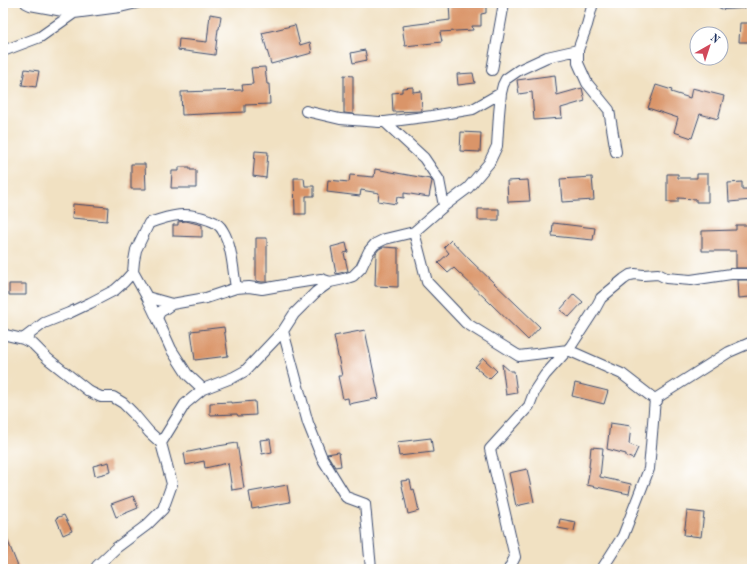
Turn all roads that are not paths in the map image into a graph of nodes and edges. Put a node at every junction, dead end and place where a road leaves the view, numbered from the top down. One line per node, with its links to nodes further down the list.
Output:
1 (26, 3): 8 (street)
2 (137, 3): 7 (street)
3 (504, 3): 11 (street)
4 (593, 3): 9 (street)
5 (722, 3): 6 (street)
6 (742, 3)
7 (120, 5): 8 (street)
8 (75, 8): 10 (street)
9 (578, 50): 12 (street); 15 (street)
10 (3, 51)
11 (492, 70)
12 (501, 92): 14 (street); 16 (street)
13 (306, 111): 14 (street)
14 (386, 122): 16 (street)
15 (616, 152)
16 (444, 206): 17 (street)
17 (414, 232): 20 (street); 29 (street)
18 (133, 272): 21 (street); 22 (street); 27 (street)
19 (752, 274): 29 (street)
20 (330, 282): 21 (street); 25 (street)
21 (236, 288): 23 (street)
22 (147, 297): 23 (street); 24 (street)
23 (172, 304): 24 (street)
24 (156, 318): 30 (street)
25 (283, 331): 30 (street); 34 (street)
26 (3, 333): 27 (street)
27 (23, 339): 32 (street)
28 (752, 342): 31 (street)
29 (568, 350): 31 (street); 35 (street)
30 (203, 389): 32 (street)
31 (656, 400): 36 (street)
32 (161, 443): 33 (street)
33 (96, 569)
34 (371, 569)
35 (509, 569)
36 (602, 569)

